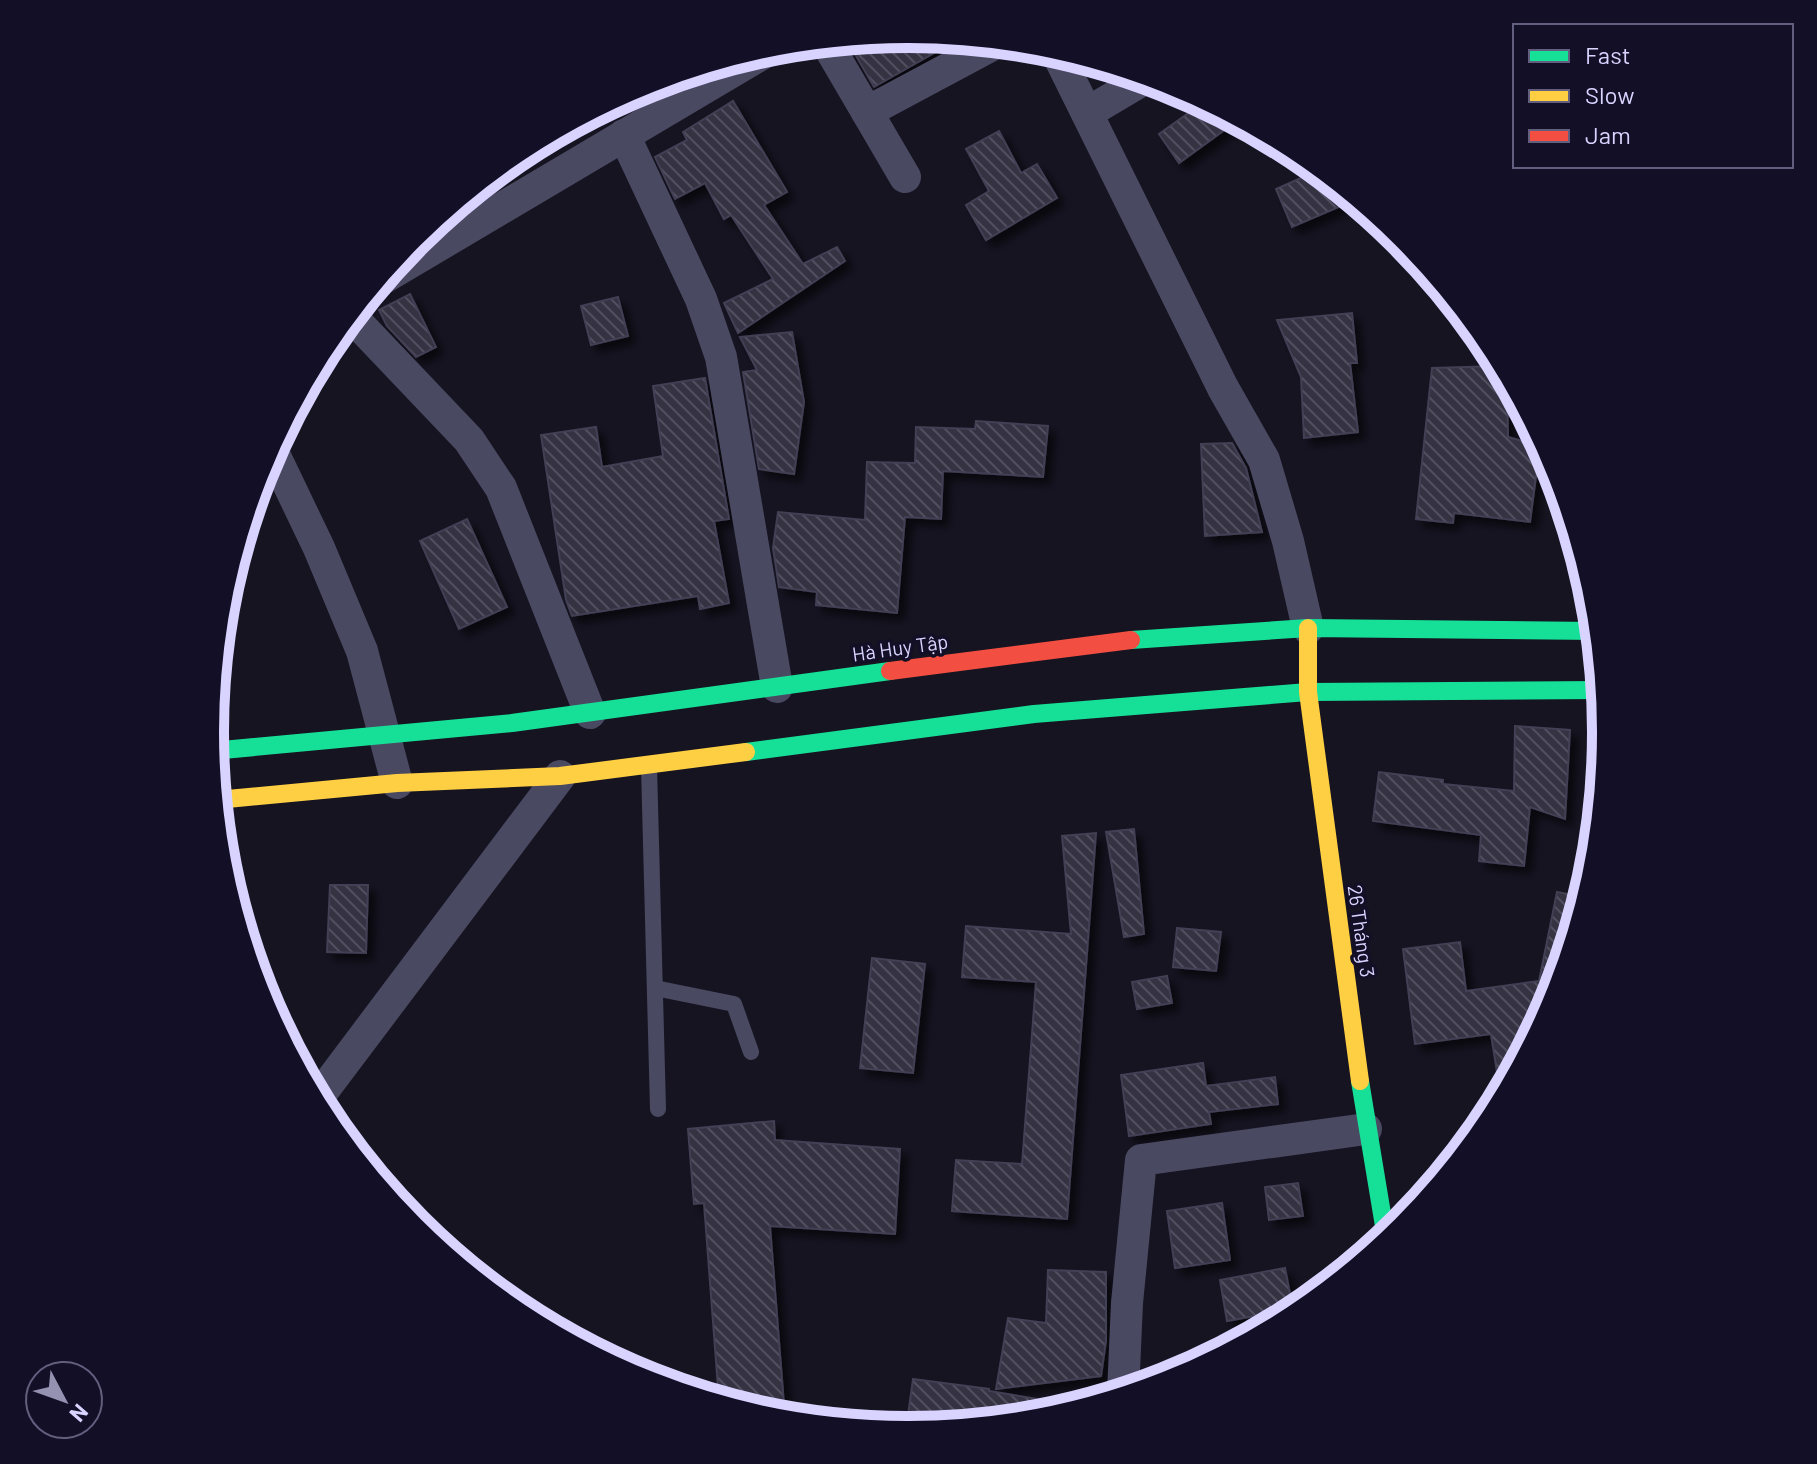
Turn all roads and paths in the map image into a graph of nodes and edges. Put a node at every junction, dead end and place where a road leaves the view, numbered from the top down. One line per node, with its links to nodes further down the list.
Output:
1 (979, 52): 6 (street)
2 (832, 53): 6 (street)
3 (1063, 66): 7 (street)
4 (734, 70): 8 (street)
5 (1133, 86): 7 (street)
6 (867, 112): 9 (street)
7 (1087, 113): 13 (street)
8 (624, 135): 10 (street); 15 (street)
9 (905, 177)
10 (413, 260)
11 (360, 325): 18 (street)
12 (279, 465): 19 (street)
13 (1308, 628): 14 (main road, Hà Huy Tập); 15 (main road, Hà Huy Tập); 17 (main road, 26 Tháng 3)
14 (1585, 631)
15 (777, 687): 18 (main road, Hà Huy Tập)
16 (1591, 690): 17 (main road)
17 (1308, 692): 21 (main road); 29 (main road, 26 Tháng 3)
18 (590, 713): 19 (main road, Hà Huy Tập)
19 (384, 735): 20 (main road, Hà Huy Tập); 23 (street)
20 (225, 750)
21 (649, 766): 22 (main road); 25 (lane)
22 (560, 776): 23 (main road); 27 (street)
23 (397, 783): 24 (main road)
24 (228, 799)
25 (655, 988): 26 (lane); 28 (lane)
26 (751, 1052)
27 (325, 1088)
28 (658, 1109)
29 (1366, 1129): 30 (main road, 26 Tháng 3); 31 (street)
30 (1383, 1224)
31 (1124, 1381)

